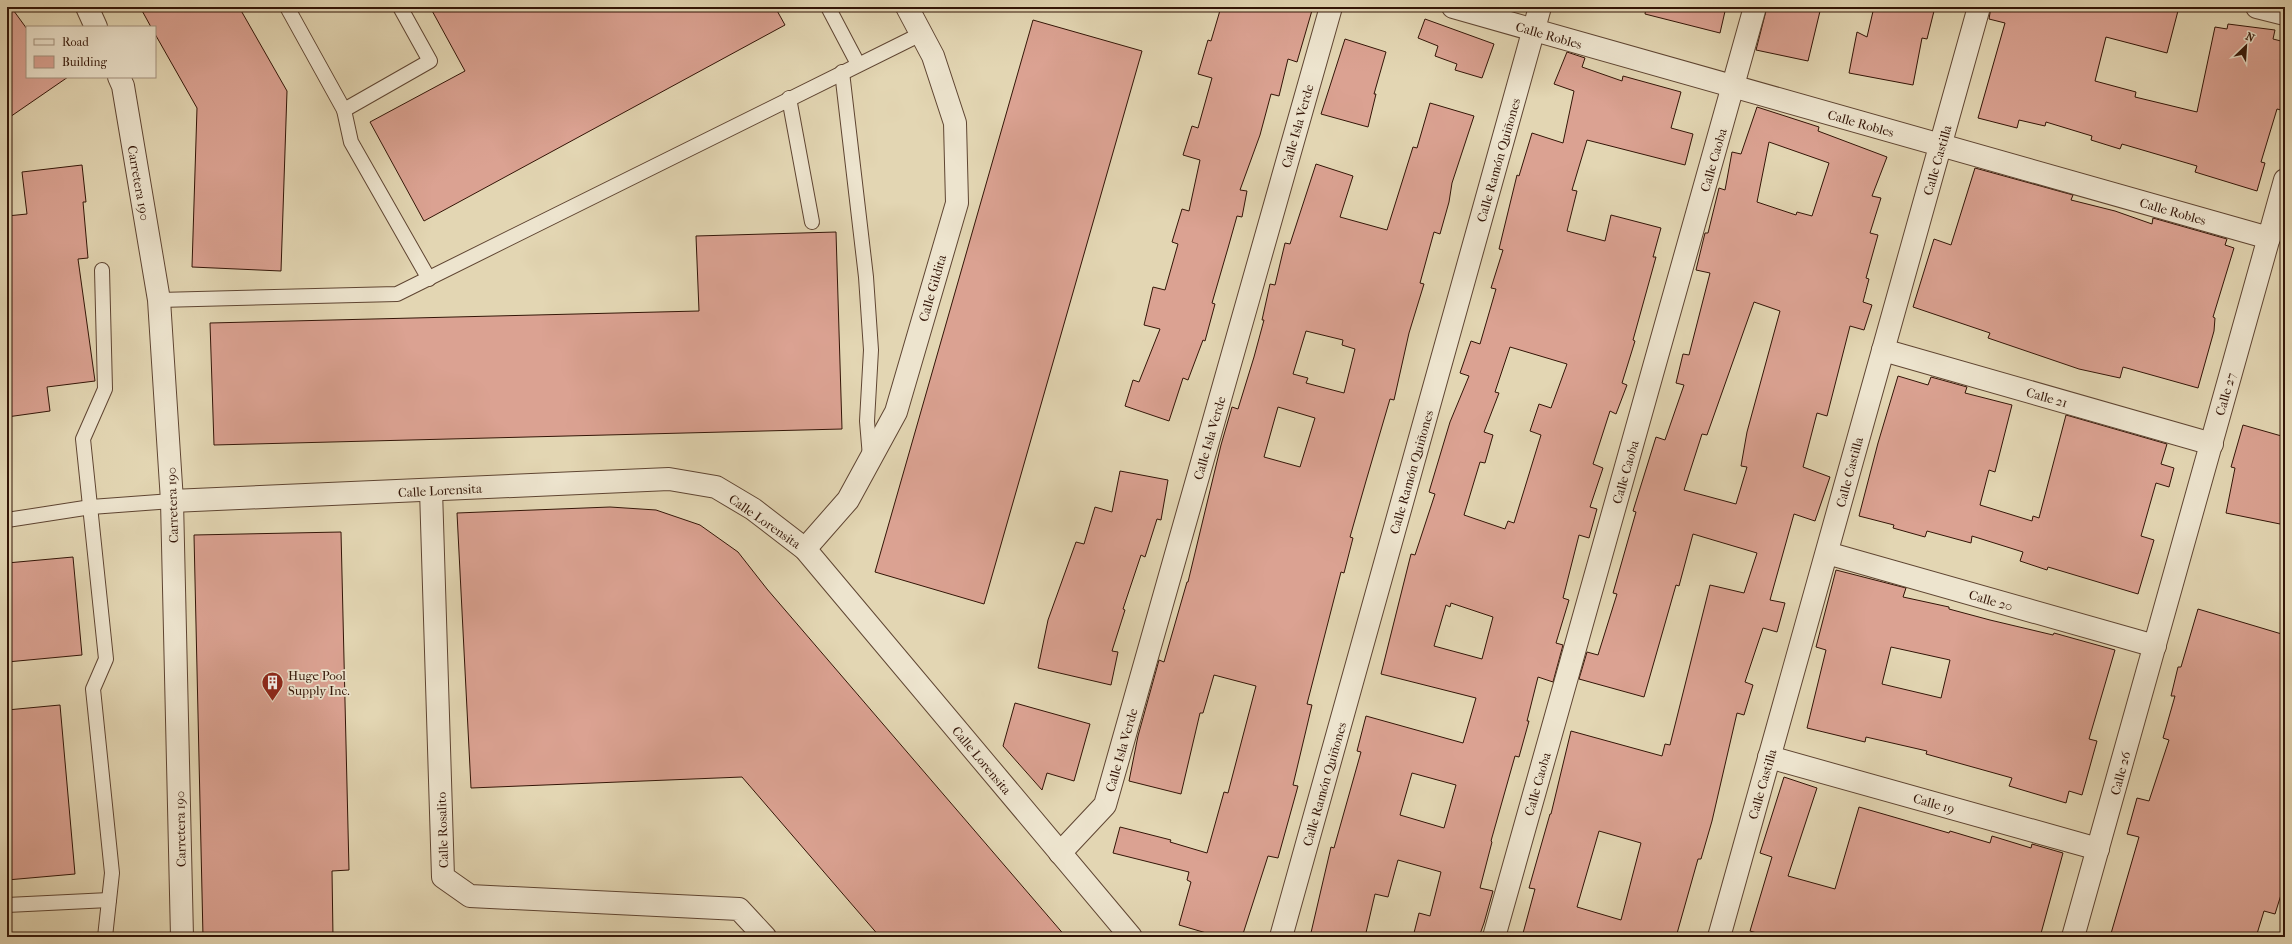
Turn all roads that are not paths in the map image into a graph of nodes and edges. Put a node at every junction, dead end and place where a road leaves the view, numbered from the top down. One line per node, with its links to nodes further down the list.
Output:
1 (87, 7): 13 (street)
2 (287, 7): 21 (lane)
3 (400, 7): 21 (lane)
4 (828, 7): 16 (lane)
5 (908, 7): 15 (street, Calle Gildita)
6 (1331, 7): 42 (street, Calle Isla Verde)
7 (1453, 7): 14 (street, Calle Robles)
8 (1540, 7): 14 (street, Calle Ramón Quiñones)
9 (1755, 7): 19 (street, Calle Caoba)
10 (1979, 7): 22 (street, Calle Castilla)
11 (2257, 7): 12 (street)
12 (2285, 14)
13 (96, 26)
14 (1534, 31): 19 (street, Calle Robles); 49 (street, Calle Ramón Quiñones)
15 (921, 34): 16 (lane); 31 (street, Calle Gildita)
16 (858, 64): 17 (lane)
17 (842, 72): 20 (lane); 31 (lane)
18 (119, 78): 28 (street, Carretera 190)
19 (1734, 87): 22 (street, Calle Robles); 50 (street, Calle Caoba)
20 (789, 98): 24 (lane); 27 (lane)
21 (344, 110): 27 (lane)
22 (1941, 146): 25 (street, Calle Robles); 29 (street, Calle Castilla)
23 (2285, 180): 25 (street, Calle 27)
24 (812, 222)
25 (2269, 238): 30 (street, Calle 27)
26 (102, 270): 34 (lane)
27 (429, 279): 28 (lane)
28 (159, 300): 33 (street, Carretera 190)
29 (1883, 350): 30 (street, Calle 21); 37 (street, Calle Castilla)
30 (2212, 444): 38 (street, Calle 27)
31 (870, 457): 36 (street, Calle Gildita)
32 (431, 490): 33 (street, Calle Lorensita); 36 (street, Calle Lorensita); 47 (street, Calle Rosalito)
33 (172, 501): 34 (lane); 46 (street, Carretera 190)
34 (91, 507): 35 (lane); 43 (lane)
35 (7, 520)
36 (805, 549): 42 (street, Calle Lorensita)
37 (1827, 553): 39 (street, Calle 20); 40 (street, Calle Castilla)
38 (2164, 608): 39 (street, Calle 26)
39 (2154, 646): 41 (street, Calle 26)
40 (1769, 757): 41 (street, Calle 19); 51 (street, Calle Castilla)
41 (2098, 849): 52 (street, Calle 26)
42 (1060, 853): 48 (street, Calle Lorensita)
43 (109, 900): 44 (lane); 45 (lane)
44 (7, 906)
45 (105, 937)
46 (182, 937)
47 (765, 937)
48 (1131, 937)
49 (1282, 937)
50 (1494, 937)
51 (1719, 937)
52 (2073, 937)

